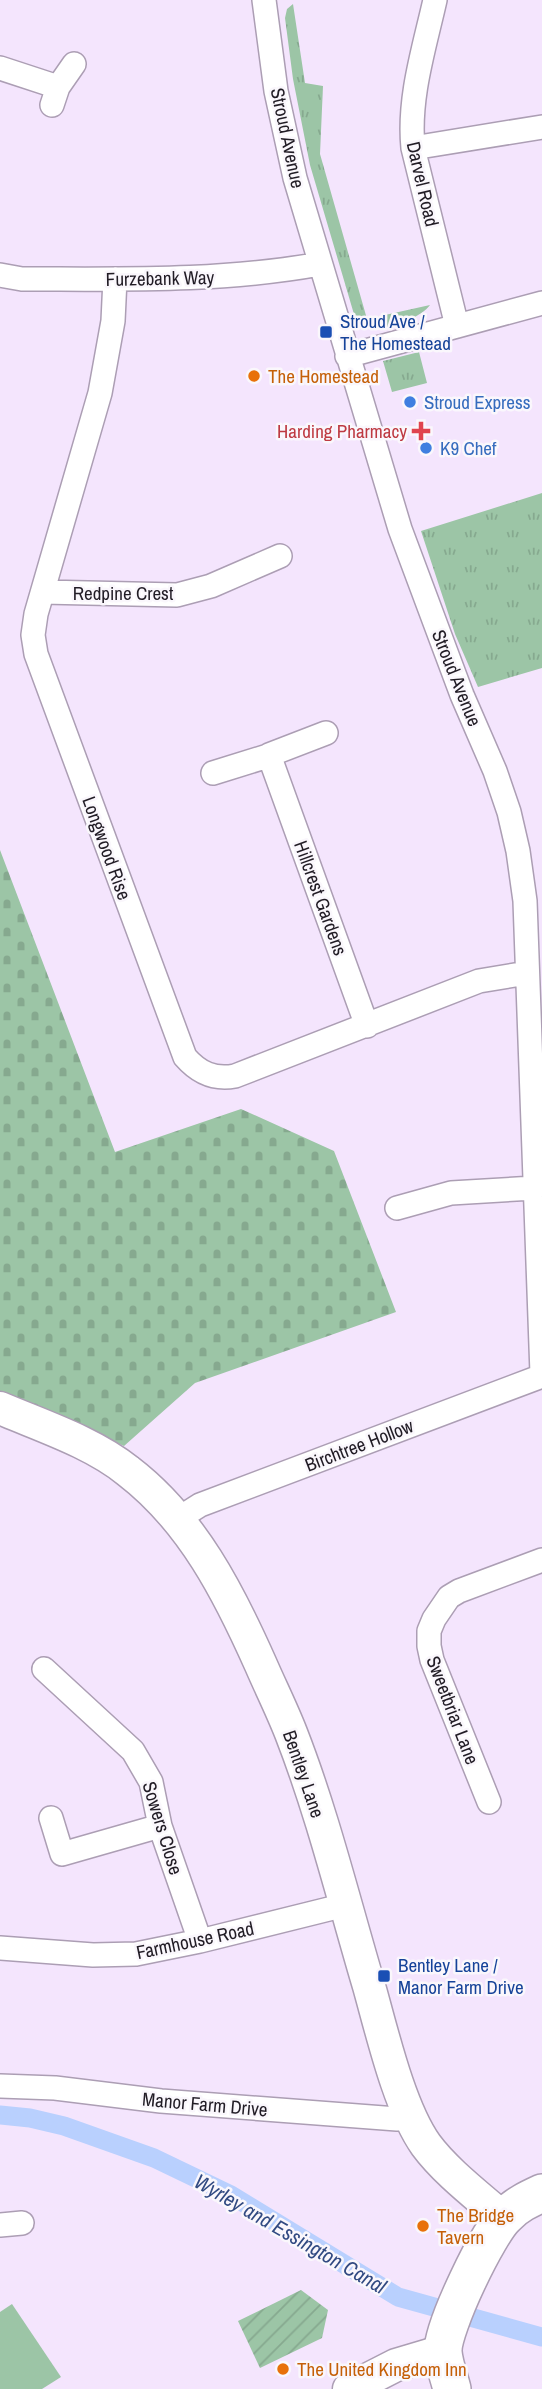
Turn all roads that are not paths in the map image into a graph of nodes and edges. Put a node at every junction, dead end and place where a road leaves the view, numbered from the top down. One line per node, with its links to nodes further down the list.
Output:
1 (264, 0): 7 (street, Stroud Avenue)
2 (435, 0): 6 (street, Darvel Road)
3 (74, 64): 4 (street)
4 (0, 68)
5 (542, 127): 6 (street)
6 (412, 148): 11 (street, Darvel Road)
7 (320, 264): 9 (street, Furzebank Way); 12 (street, Stroud Avenue)
8 (0, 275): 9 (street, Furzebank Way)
9 (115, 279): 14 (street, Longwood Rise)
10 (542, 303): 11 (street)
11 (457, 326): 12 (street)
12 (347, 356): 18 (street, Stroud Avenue)
13 (280, 556): 14 (street, Redpine Crest)
14 (43, 592): 20 (street, Longwood Rise)
15 (326, 733): 16 (street)
16 (273, 763): 17 (street); 20 (street, Hillcrest Gardens)
17 (213, 773)
18 (533, 900): 19 (street, Stroud Avenue)
19 (527, 973): 20 (street, Longwood Rise); 21 (street, Stroud Avenue)
20 (367, 1026)
21 (534, 1188): 22 (street); 23 (street, Stroud Avenue)
22 (397, 1209)
23 (542, 1375): 25 (street, Birchtree Hollow)
24 (0, 1408): 25 (street, Bentley Lane)
25 (178, 1520): 31 (street, Bentley Lane)
26 (542, 1560): 28 (street, Sweetbriar Lane)
27 (44, 1669): 30 (street, Sowers Close)
28 (489, 1802)
29 (51, 1818): 30 (street)
30 (160, 1826): 32 (street, Sowers Close)
31 (345, 1905): 32 (street, Farmhouse Road); 35 (street, Bentley Lane)
32 (200, 1941): 33 (street, Farmhouse Road)
33 (0, 1948)
34 (0, 2086): 35 (street, Manor Farm Drive)
35 (410, 2116): 37 (street, Bentley Lane)
36 (542, 2193): 37 (main road)
37 (503, 2218): 38 (main road)
38 (444, 2345): 39 (street); 40 (main road)
39 (349, 2389)
40 (452, 2389)

